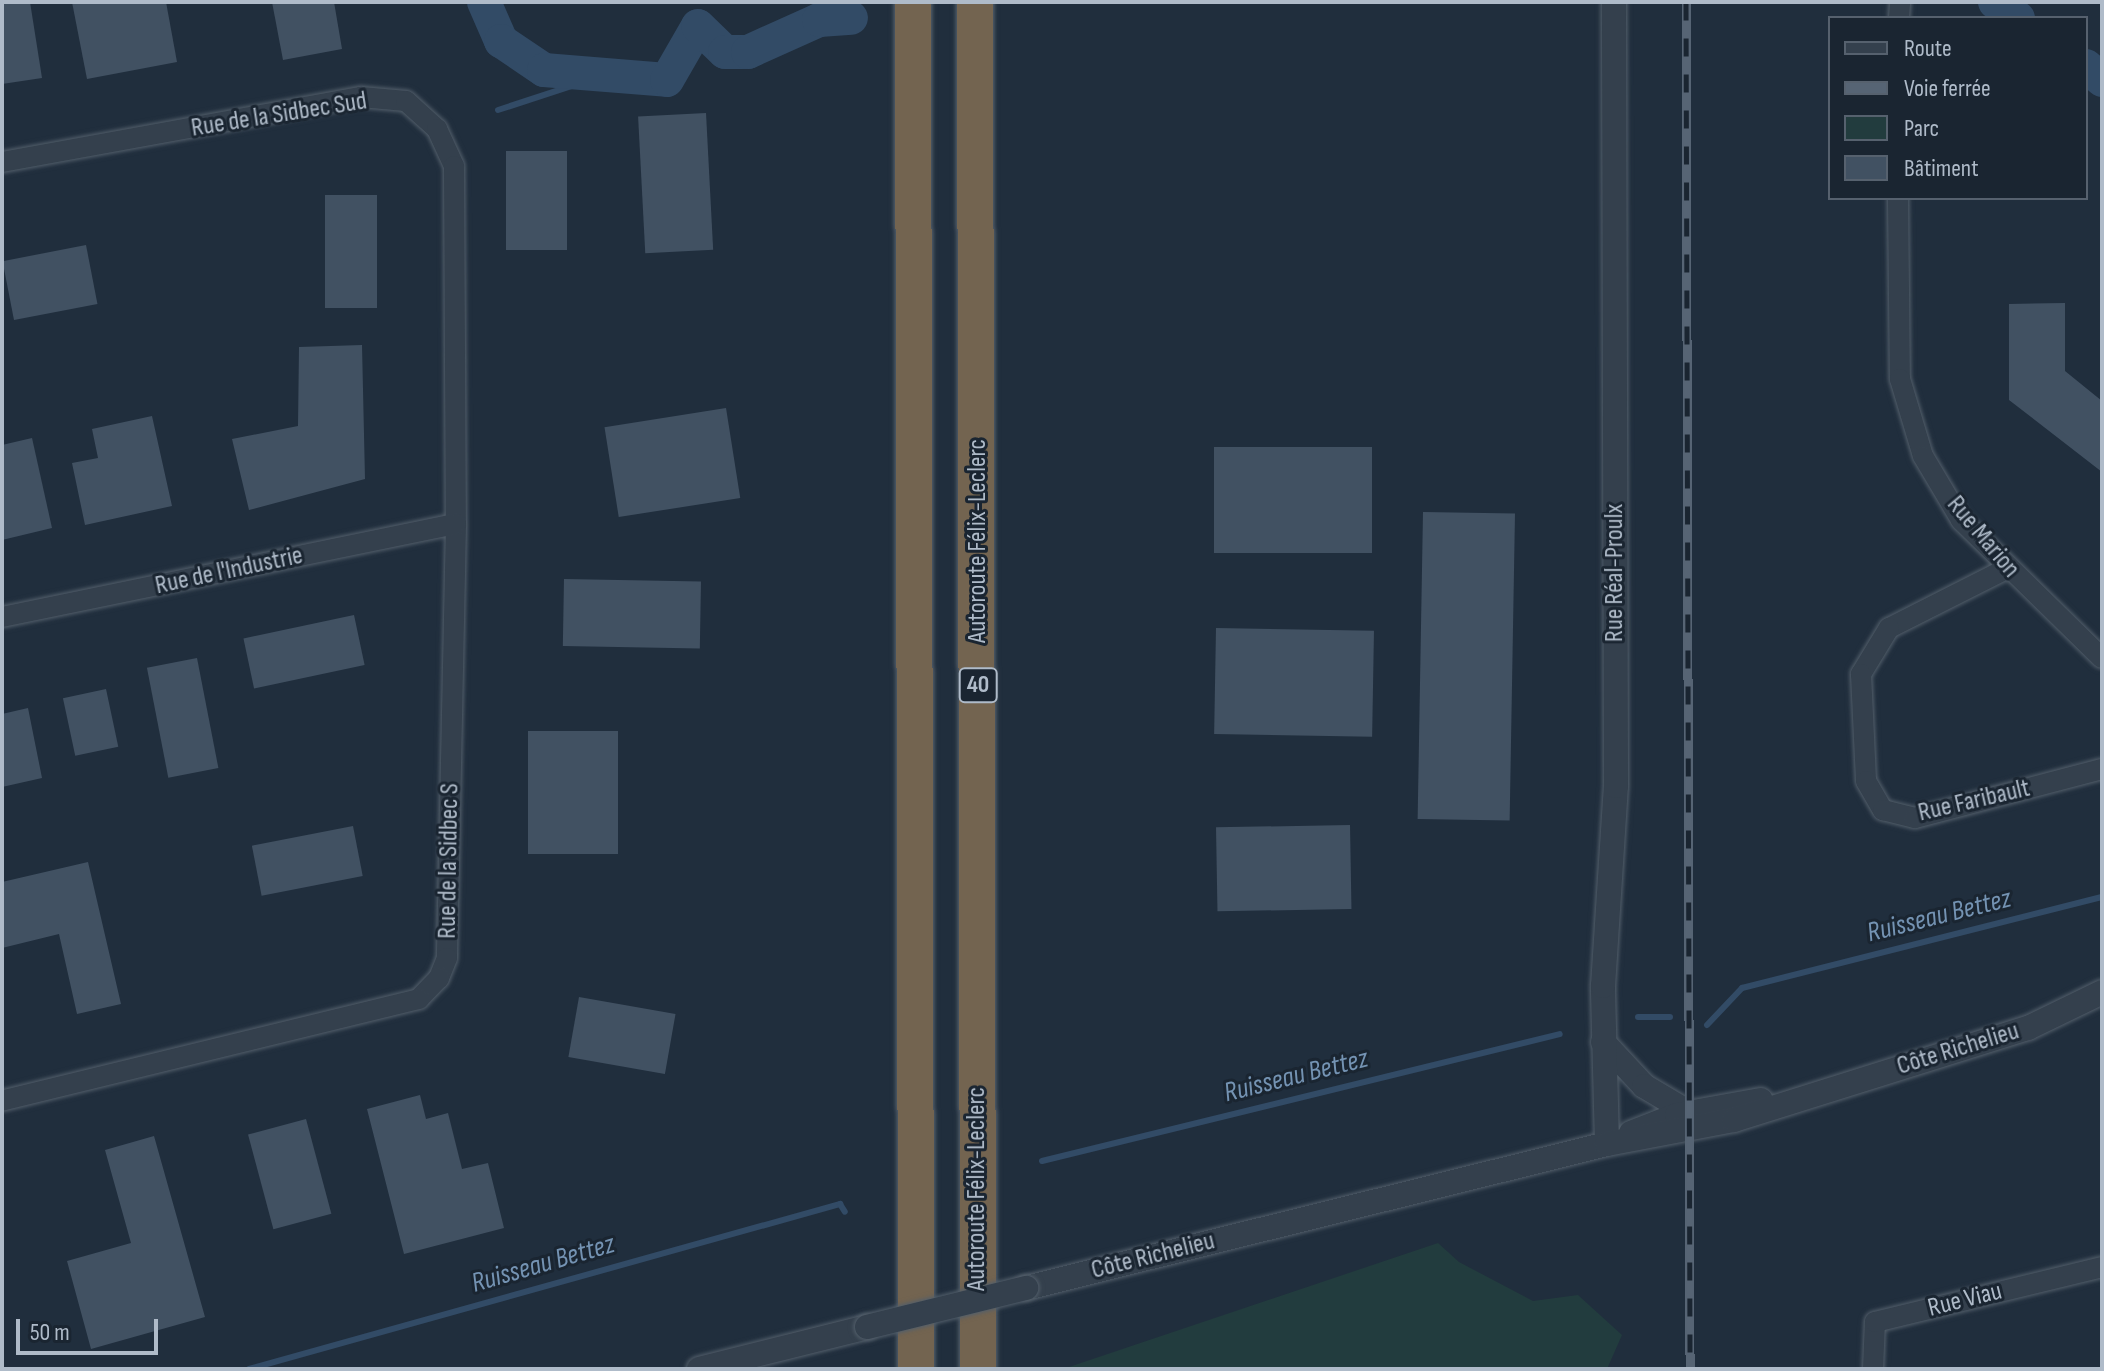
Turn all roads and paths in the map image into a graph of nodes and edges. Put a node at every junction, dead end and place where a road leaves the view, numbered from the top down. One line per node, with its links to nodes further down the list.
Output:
1 (913, 2): 19 (highway)
2 (975, 2): 20 (highway, Autoroute Félix-Leclerc / 40)
3 (1614, 2): 12 (street, Rue Réal-Proulx)
4 (2, 162): 6 (street, Rue de la Sidbec Sud)
5 (1898, 200): 7 (street, Rue Marion)
6 (456, 524): 8 (street, Rue de l'Industrie); 14 (street, Rue de la Sidbec S)
7 (2006, 569): 9 (street, Rue Marion); 10 (street, Rue Faribault)
8 (2, 617)
9 (2102, 658)
10 (2102, 769)
11 (2102, 992): 13 (street, Côte Richelieu)
12 (1603, 1042): 15 (street); 16 (street, Rue Réal-Proulx)
13 (1810, 1093): 15 (street, Côte Richelieu); 16 (street, Côte Richelieu)
14 (2, 1101)
15 (1688, 1112): 16 (street, Côte Richelieu)
16 (1607, 1144): 18 (street, Côte Richelieu, bridge)
17 (2102, 1267): 21 (street, Rue Viau)
18 (699, 1369)
19 (916, 1369)
20 (978, 1369)
21 (1873, 1369)

